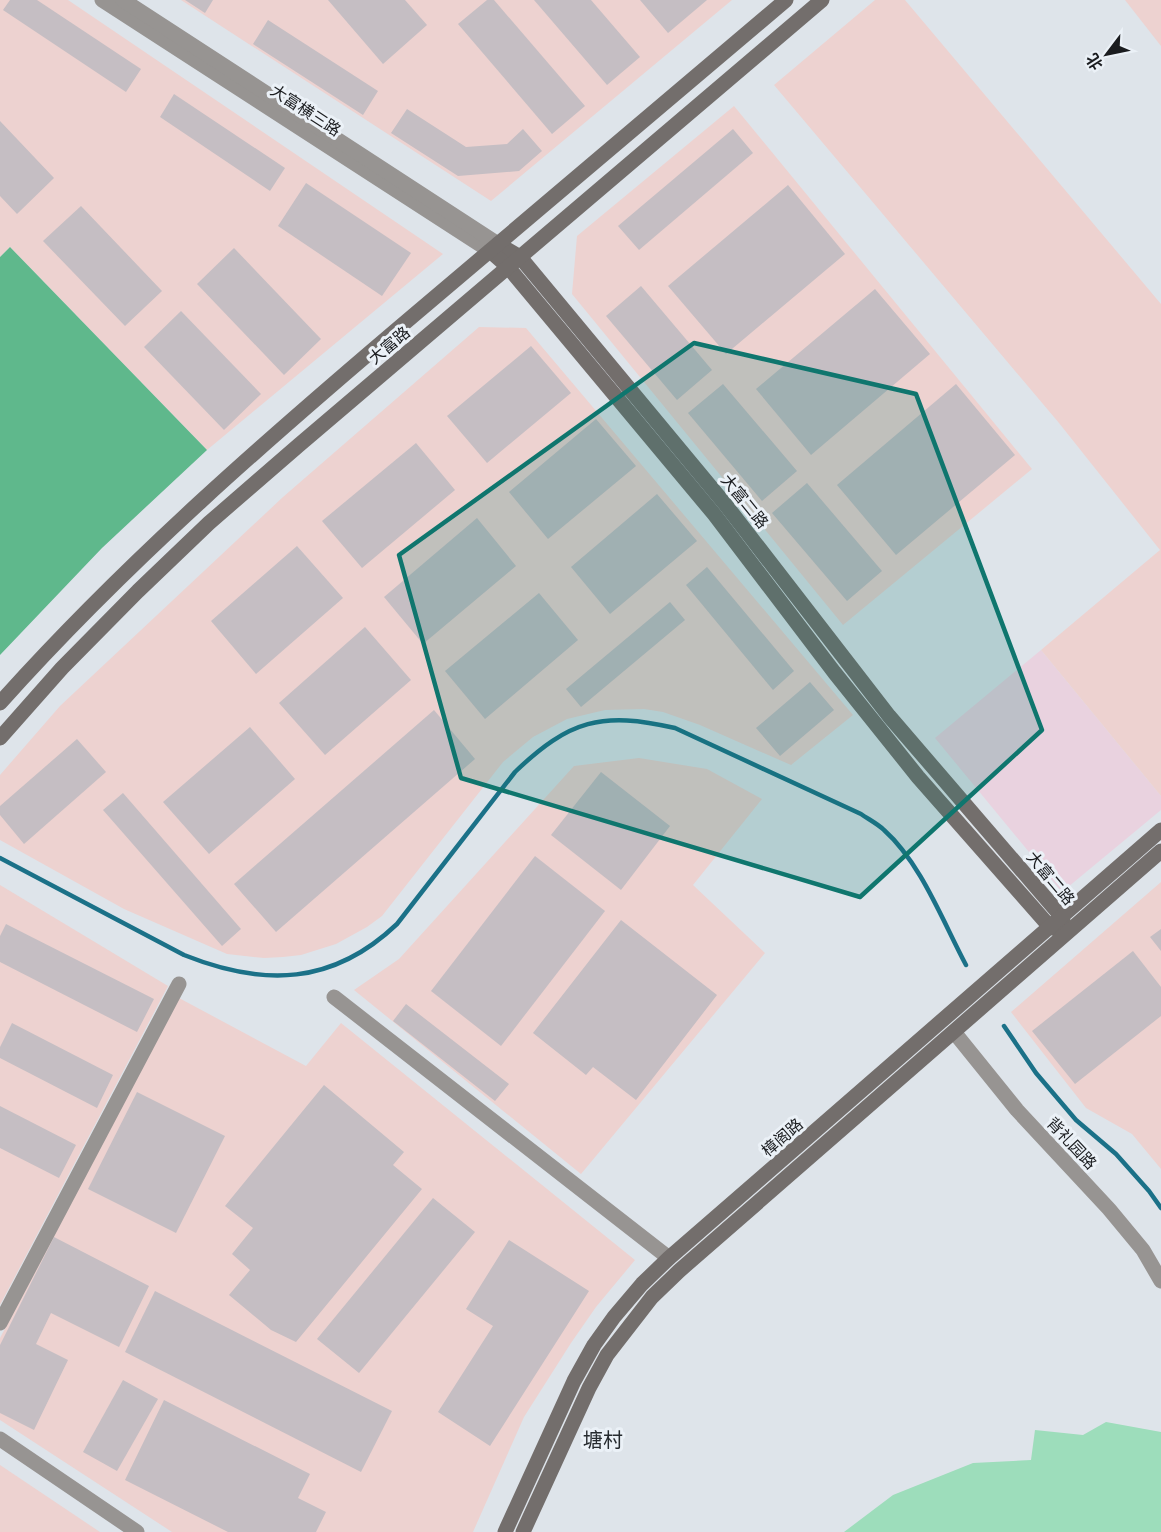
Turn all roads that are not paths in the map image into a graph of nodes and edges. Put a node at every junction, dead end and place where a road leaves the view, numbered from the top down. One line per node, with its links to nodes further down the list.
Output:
1 (102, 0): 5 (street, 大富横三路)
2 (123, 0): 5 (street, 大富横三路)
3 (786, 0): 5 (street, 大富路)
4 (822, 0): 6 (street, 大富路)
5 (494, 247): 6 (street, 大富二路); 7 (street, 大富路)
6 (514, 262): 8 (street, 大富路); 11 (street, 大富二路)
7 (0, 703)
8 (0, 738)
9 (1161, 830): 11 (street, 樟阁路)
10 (1161, 851): 12 (street, 樟阁路)
11 (1056, 922): 12 (street, 大富二路); 16 (street, 樟阁路)
12 (1066, 933): 15 (street, 樟阁路)
13 (179, 984): 18 (street)
14 (334, 997): 16 (street)
15 (954, 1032): 17 (street, 背礼园路); 22 (street, 樟阁路)
16 (669, 1258): 21 (street, 樟阁路)
17 (1161, 1281)
18 (0, 1323)
19 (0, 1440): 20 (street)
20 (137, 1532)
21 (505, 1532)
22 (523, 1532)

